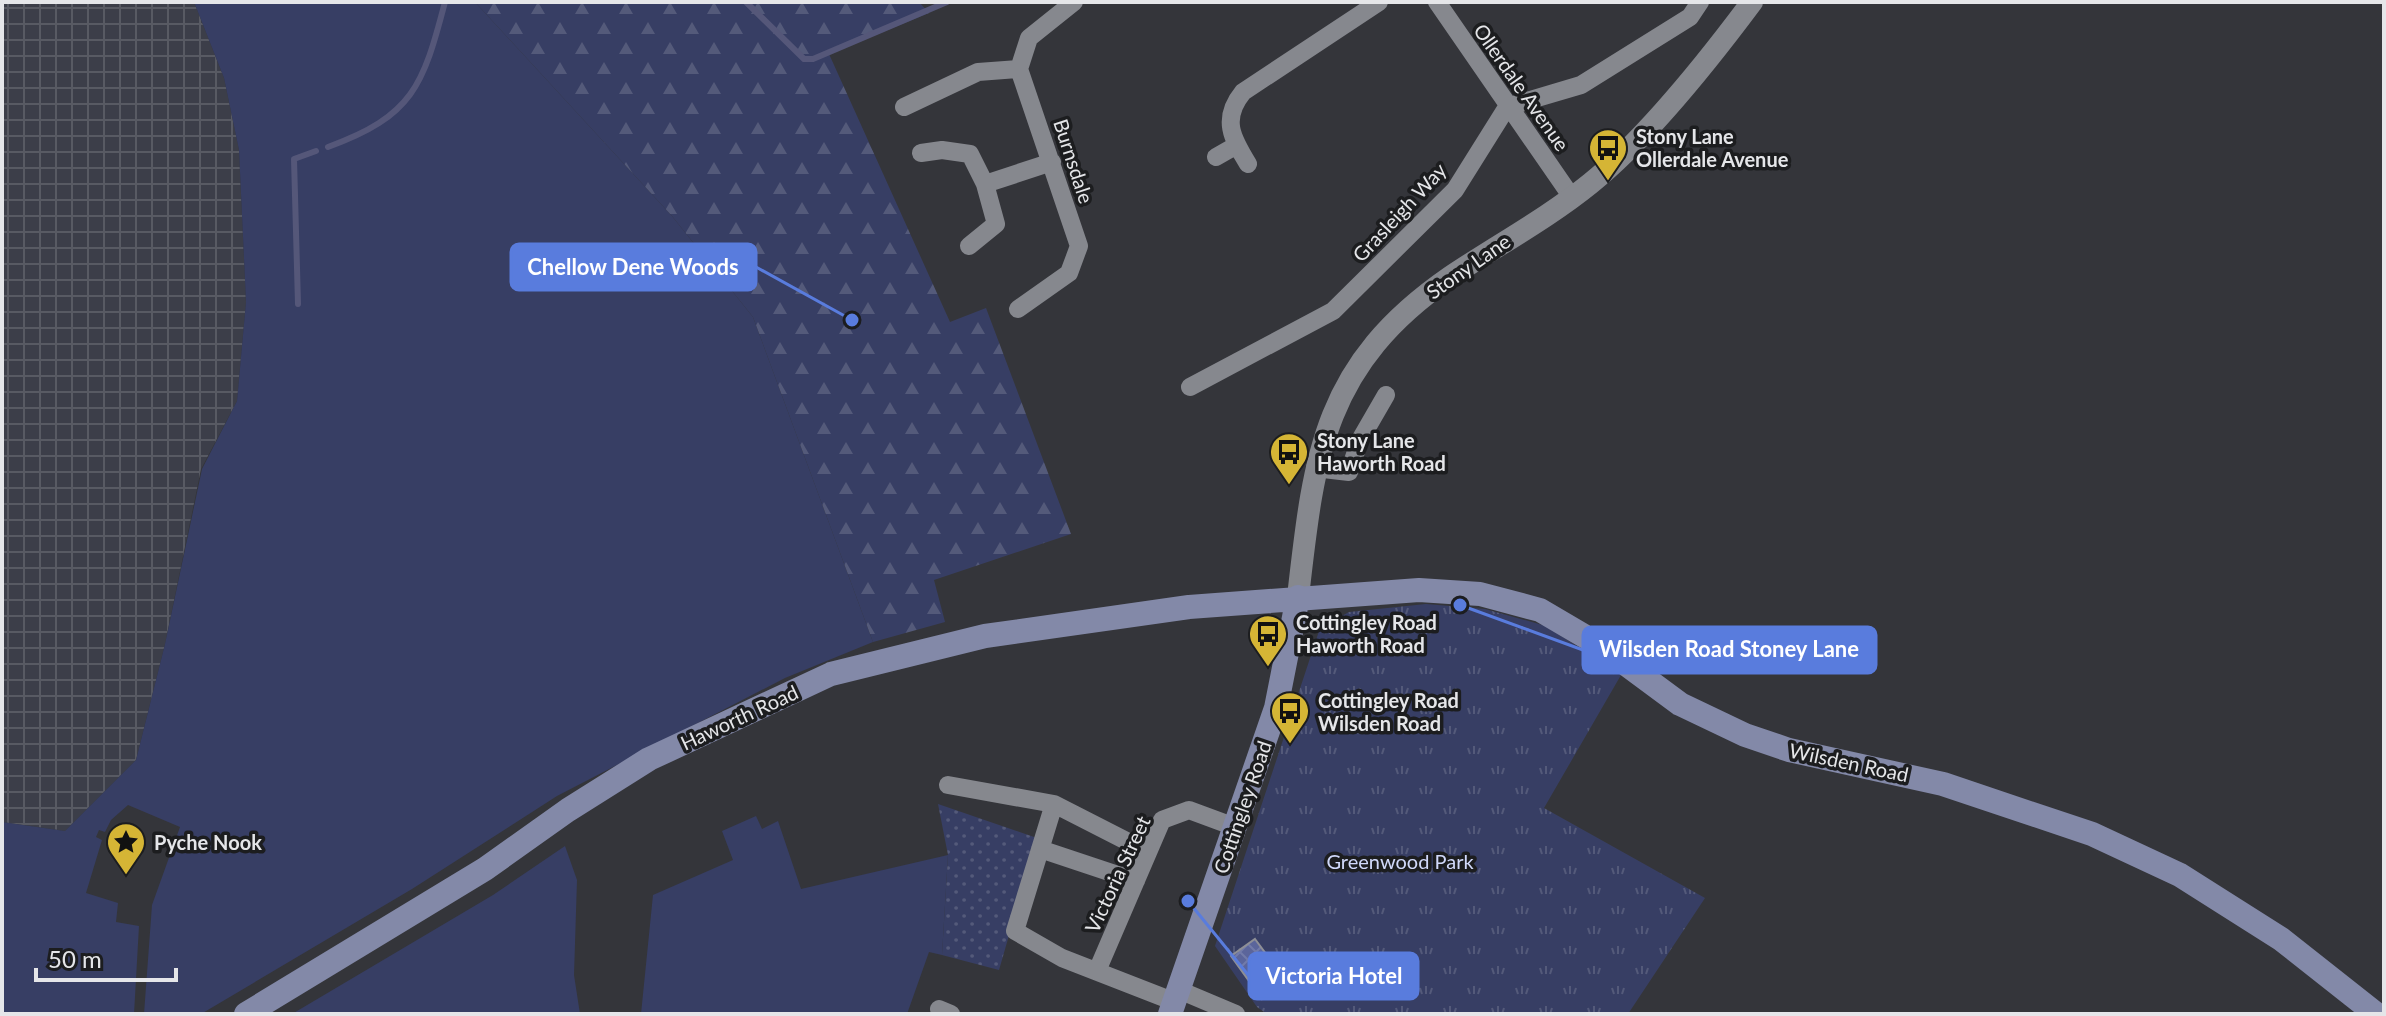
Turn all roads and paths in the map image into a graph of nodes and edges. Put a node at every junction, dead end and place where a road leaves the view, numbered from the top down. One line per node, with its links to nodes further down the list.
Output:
1 (1074, 2): 6 (street)
2 (1379, 2): 10 (street)
3 (1437, 2): 9 (street, Ollerdale Avenue)
4 (1700, 2): 9 (street)
5 (1752, 2): 16 (street, Stony Lane)
6 (1052, 8): 7 (street)
7 (1019, 69): 8 (street); 13 (street, Burnsdale)
8 (904, 107)
9 (1507, 107): 16 (street, Ollerdale Avenue); 19 (street, Grasleigh Way)
10 (1237, 145): 12 (street); 14 (street)
11 (921, 153): 15 (street)
12 (1216, 157)
13 (1052, 162): 15 (street); 18 (street, Burnsdale)
14 (1248, 164)
15 (985, 184): 17 (street)
16 (1571, 196): 21 (street, Stony Lane)
17 (969, 246)
18 (1018, 309)
19 (1190, 387)
20 (1386, 395): 21 (street)
21 (1315, 468): 22 (street, Stony Lane)
22 (1298, 597): 25 (main road, Cottingley Road); 31 (main road, Haworth Road); 33 (main road, Wilsden Road)
23 (948, 785): 24 (street)
24 (1054, 804): 26 (street); 27 (street)
25 (1235, 827): 27 (street, Victoria Street); 30 (main road, Cottingley Road)
26 (1040, 849): 28 (street); 29 (street)
27 (1148, 852): 28 (street, Victoria Street)
28 (1136, 881): 29 (street, Victoria Street)
29 (1097, 971): 30 (street)
30 (1175, 1002): 32 (street)
31 (246, 1014)
32 (1236, 1014)
33 (2376, 1014)

